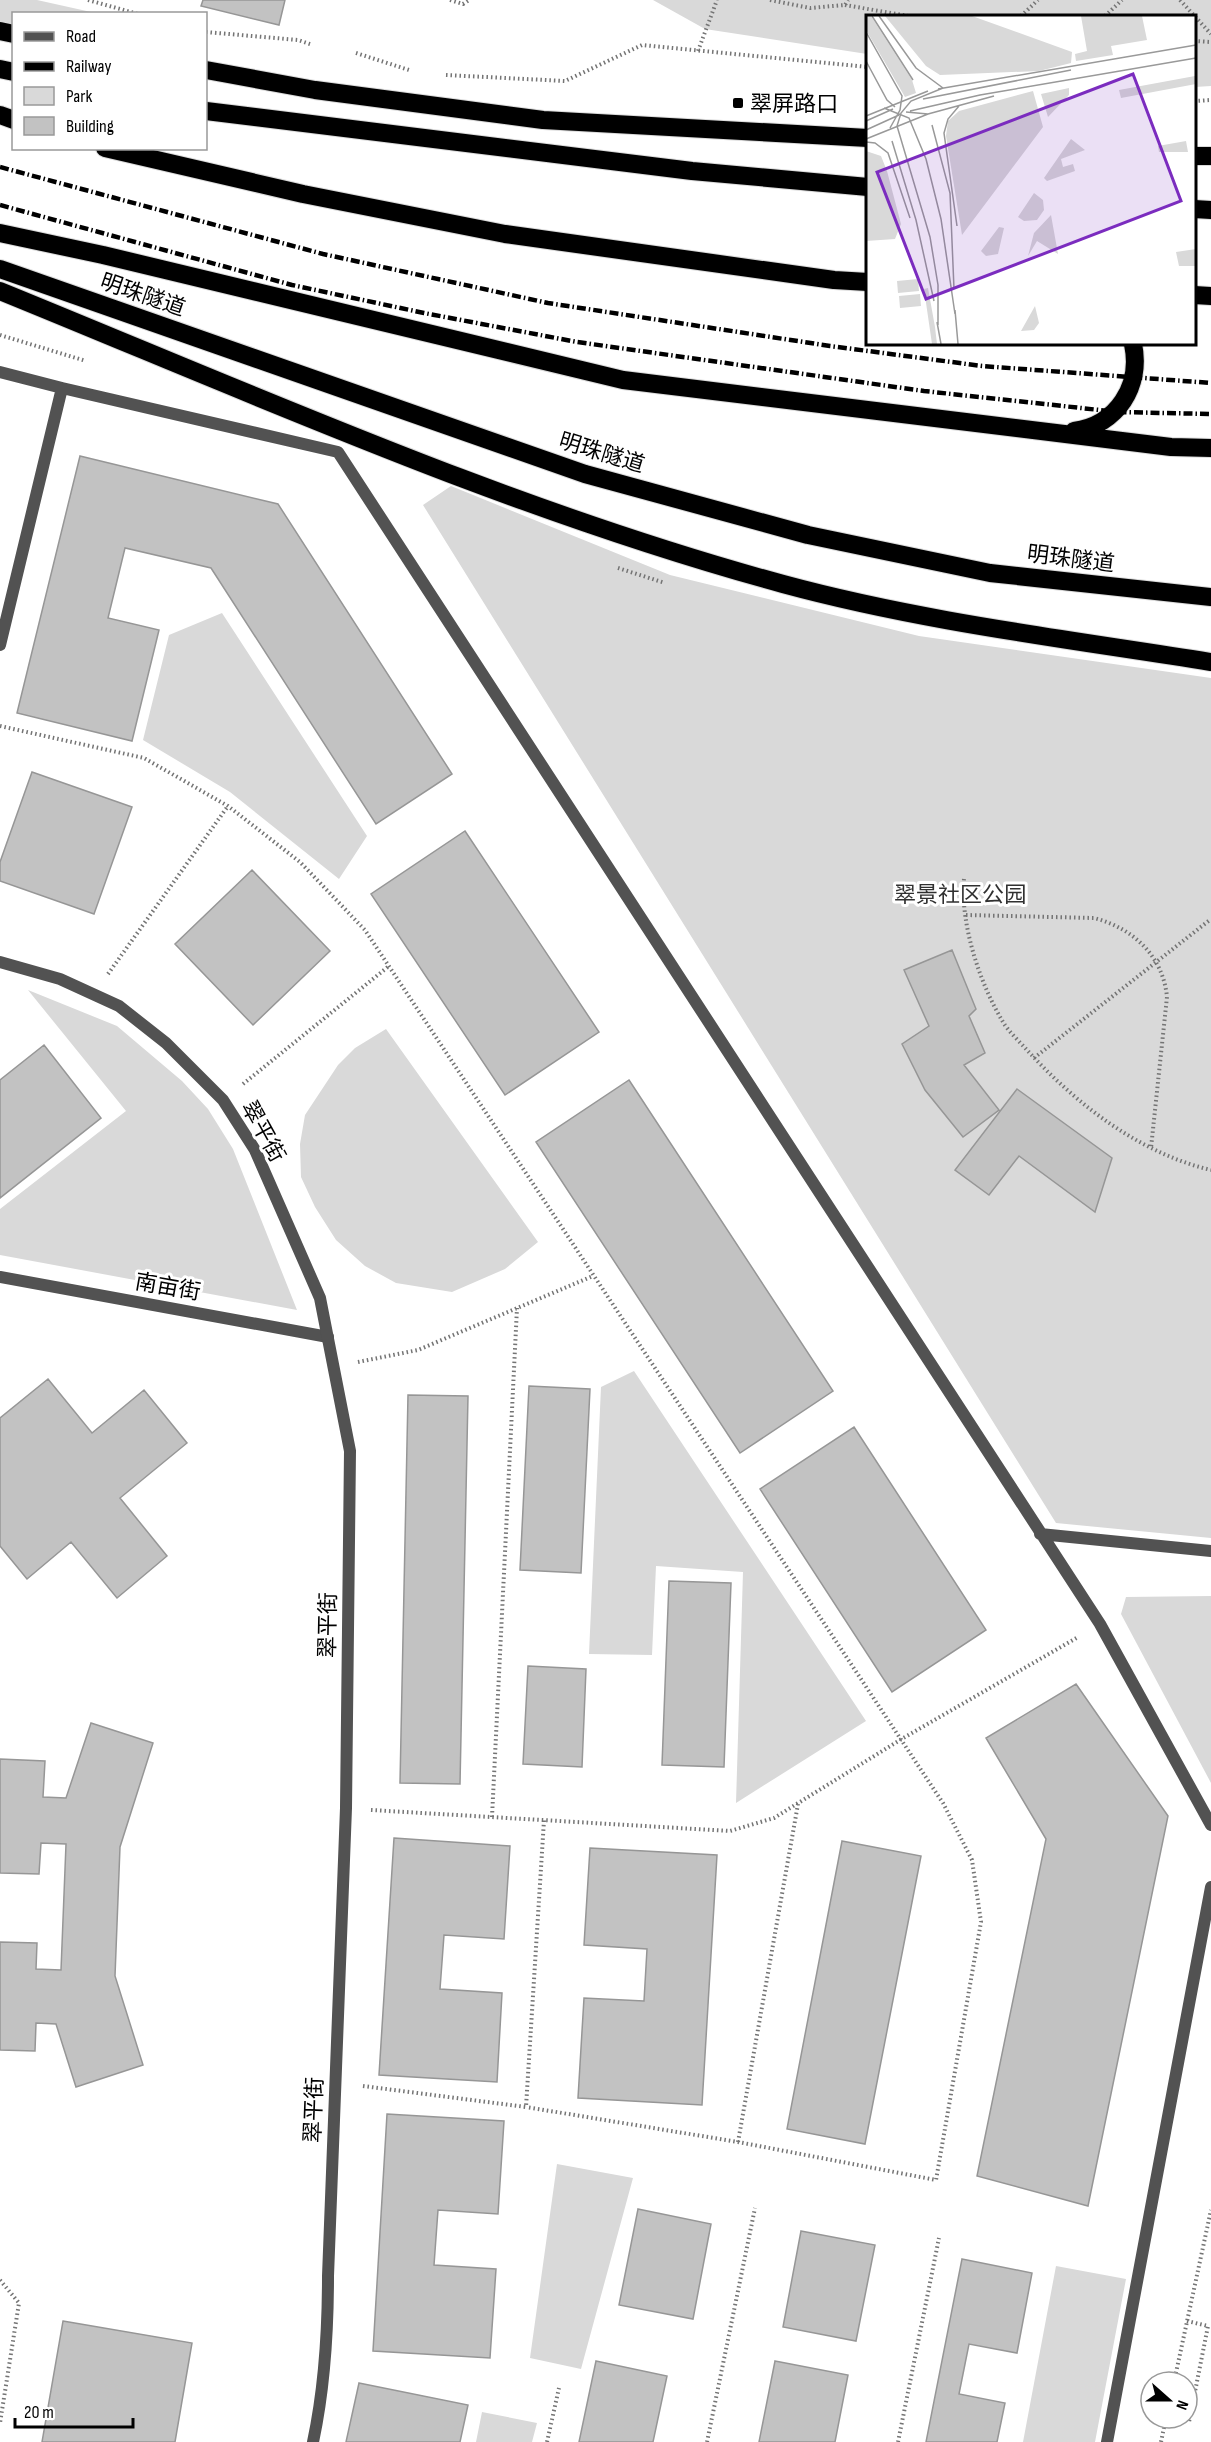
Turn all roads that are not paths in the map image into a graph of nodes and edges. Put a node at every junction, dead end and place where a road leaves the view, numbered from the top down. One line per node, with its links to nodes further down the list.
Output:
1 (207, 70): 3 (highway)
2 (207, 111): 5 (highway)
3 (866, 138)
4 (114, 150): 10 (highway)
5 (866, 187)
6 (1196, 209): 7 (highway)
7 (1211, 210)
8 (0, 232): 17 (highway)
9 (0, 269): 19 (highway, 明珠隧道)
10 (866, 282)
11 (0, 291): 21 (highway)
12 (1196, 295): 13 (highway)
13 (1211, 296)
14 (1133, 345): 17 (highway)
15 (0, 372): 16 (street)
16 (62, 388): 20 (street); 25 (street)
17 (1057, 434): 18 (highway)
18 (1211, 448)
19 (1211, 597)
20 (0, 645)
21 (1211, 662)
22 (0, 962): 24 (street, 翠平街)
23 (0, 1277): 24 (street, 南亩街)
24 (328, 1337): 29 (street, 翠平街)
25 (1040, 1534): 26 (street); 27 (street)
26 (1211, 1551)
27 (1211, 1825)
28 (1211, 1887): 30 (street)
29 (313, 2442)
30 (1107, 2442)

